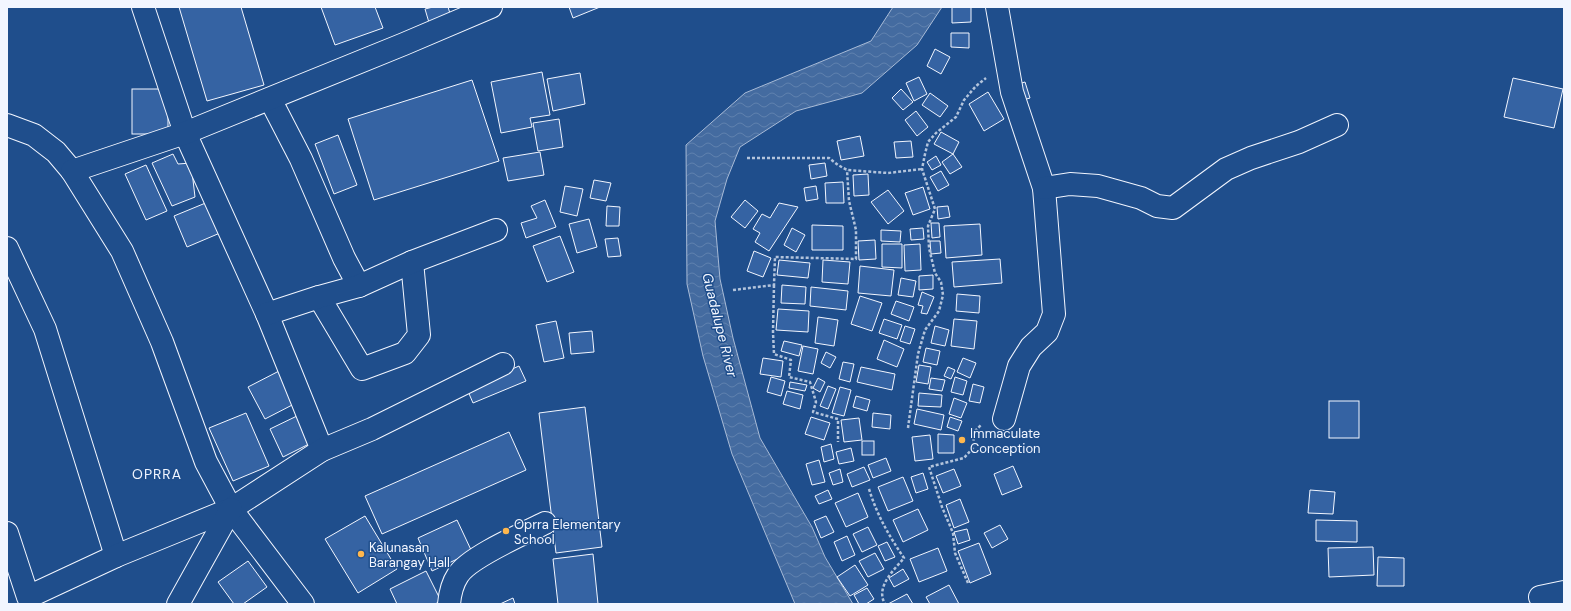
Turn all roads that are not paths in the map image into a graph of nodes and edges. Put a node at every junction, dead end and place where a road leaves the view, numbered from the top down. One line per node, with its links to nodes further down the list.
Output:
1 (143, 7): 7 (street)
2 (491, 7): 4 (street)
3 (997, 7): 9 (street)
4 (270, 99): 7 (street); 13 (street)
5 (7, 125): 8 (street)
6 (1338, 125): 9 (street)
7 (185, 133): 8 (street); 15 (street)
8 (72, 171): 19 (street)
9 (1044, 188): 17 (street)
10 (496, 230): 12 (street)
11 (7, 248): 22 (street)
12 (412, 262): 13 (street); 14 (street)
13 (359, 286): 14 (street)
14 (319, 297): 15 (street)
15 (267, 314): 18 (street)
16 (503, 364): 18 (street)
17 (1004, 419)
18 (322, 450): 19 (street)
19 (231, 509): 22 (street); 25 (street); 26 (street)
20 (545, 523): 27 (street)
21 (7, 533): 22 (street)
22 (116, 556)
23 (1564, 592): 24 (street)
24 (1540, 597)
25 (178, 604)
26 (303, 604)
27 (449, 604)

